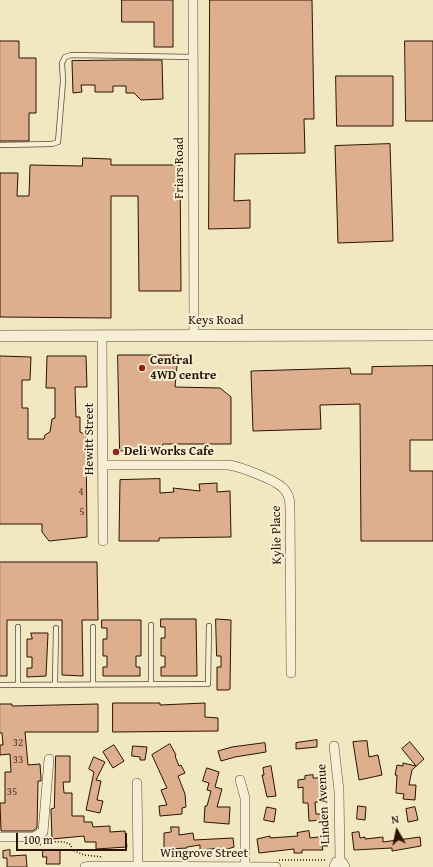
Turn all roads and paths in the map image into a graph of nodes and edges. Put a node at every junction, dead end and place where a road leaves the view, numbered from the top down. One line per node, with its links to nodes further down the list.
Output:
1 (193, 0): 2 (street, Friars Road)
2 (193, 57): 3 (lane); 4 (street, Friars Road)
3 (0, 145)
4 (194, 335): 5 (street, Keys Road); 7 (street, Keys Road)
5 (433, 335)
6 (0, 336): 7 (street, Keys Road)
7 (102, 336): 8 (street, Hewitt Street)
8 (103, 465): 9 (street, Hewitt Street); 15 (street, Kylie Place)
9 (103, 541)
10 (152, 626): 19 (lane)
11 (209, 626): 19 (lane)
12 (18, 627): 16 (lane)
13 (93, 627): 18 (lane)
14 (56, 628): 17 (lane)
15 (290, 673)
16 (18, 684): 17 (lane); 20 (lane)
17 (55, 684): 18 (lane)
18 (93, 684): 19 (lane)
19 (151, 684)
20 (0, 685)
21 (334, 746): 29 (street, Linden Avenue)
22 (49, 759): 25 (street)
23 (240, 780): 32 (street)
24 (137, 783): 30 (street)
25 (0, 837)
26 (35, 845): 27 (path)
27 (104, 857)
28 (276, 863): 29 (path); 32 (street, Wingrove Street)
29 (338, 864)
30 (138, 866): 31 (street, Wingrove Street); 32 (street, Wingrove Street)
31 (85, 867)
32 (245, 867)

